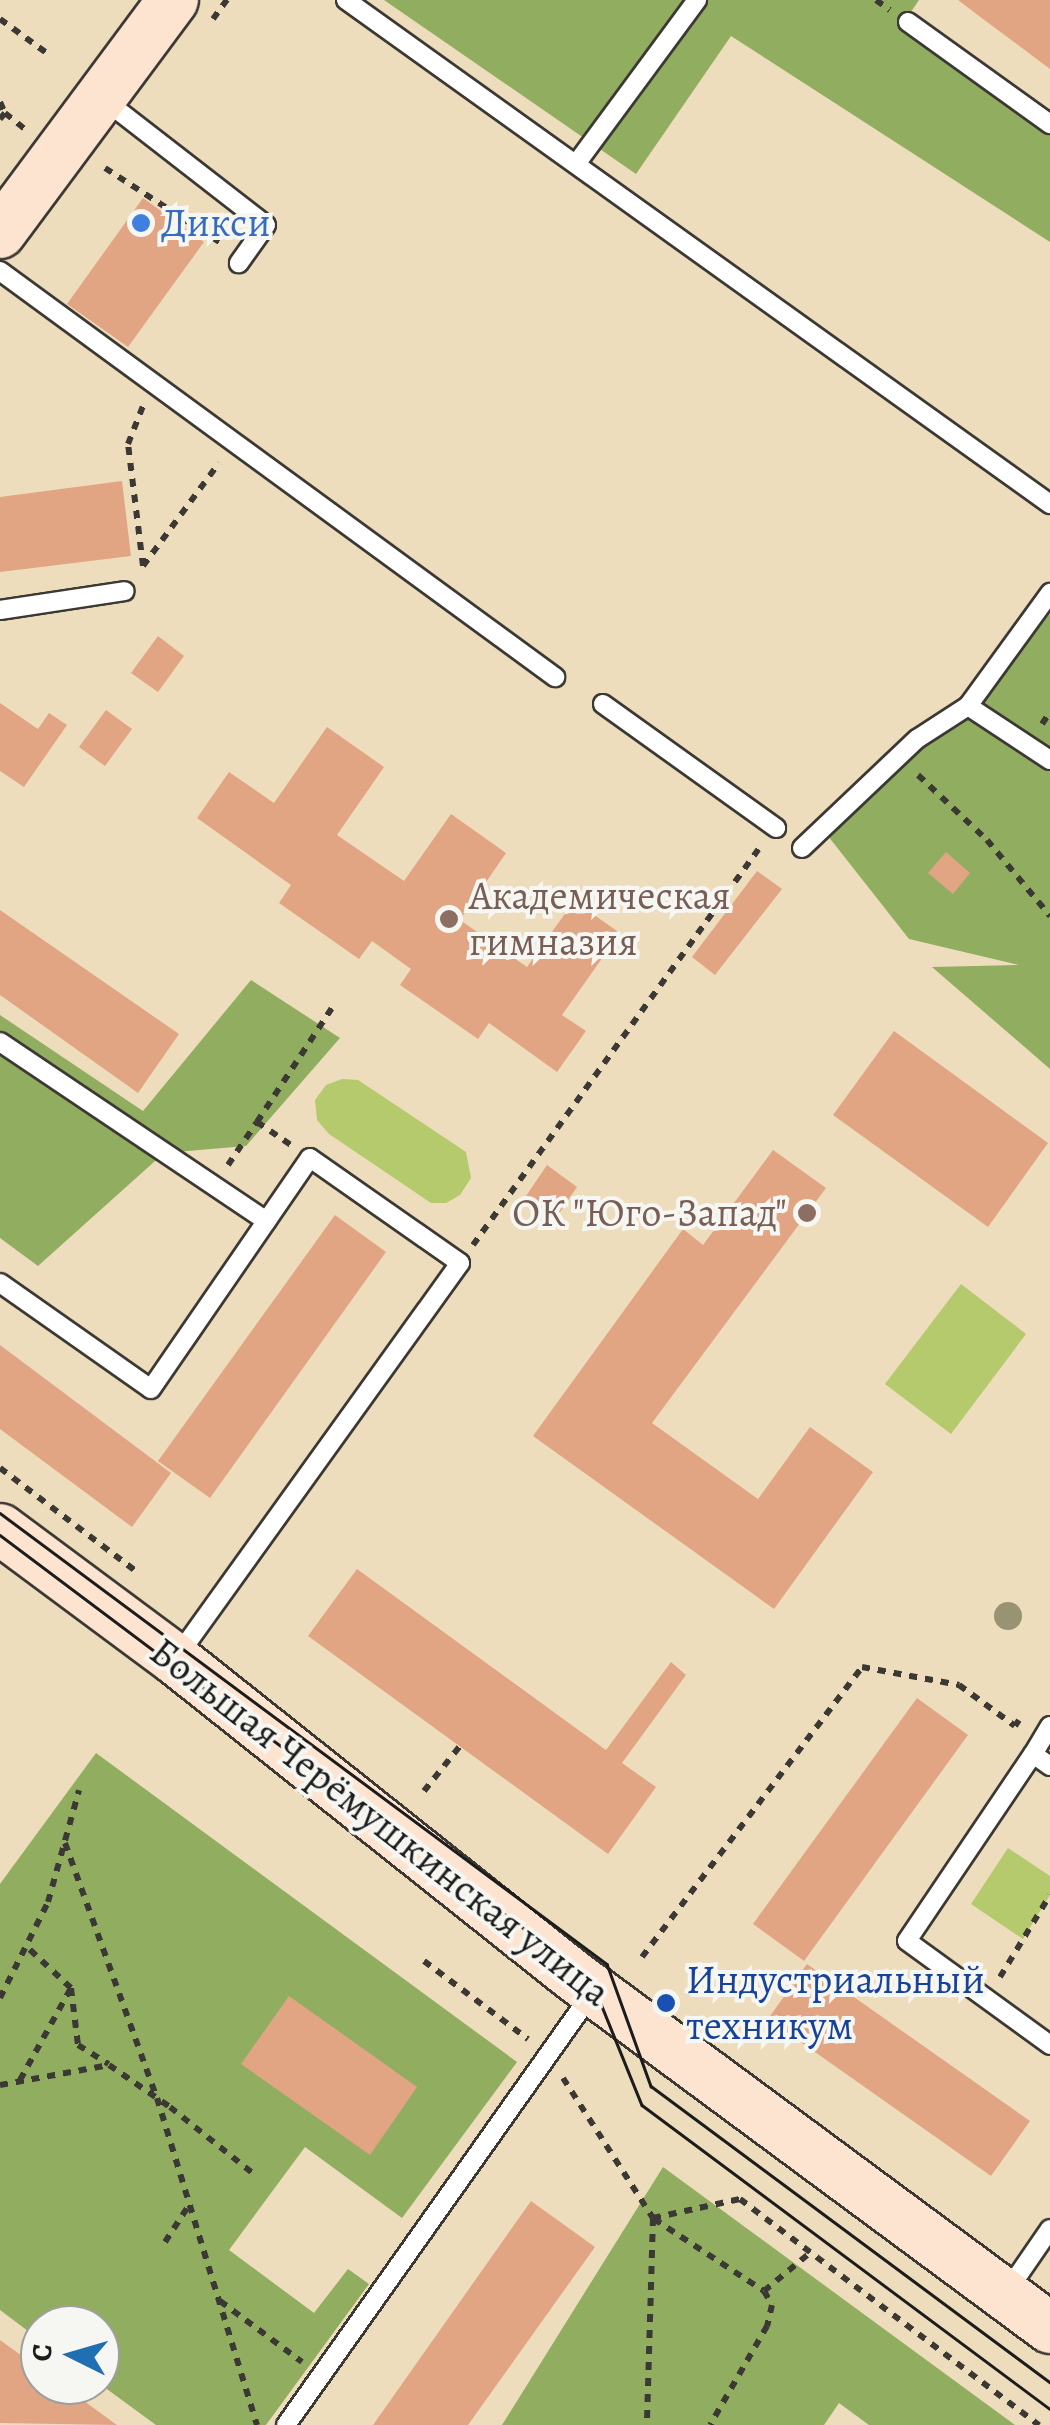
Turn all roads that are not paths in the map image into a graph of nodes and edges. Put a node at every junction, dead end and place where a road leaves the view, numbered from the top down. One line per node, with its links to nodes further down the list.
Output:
1 (174, 0): 5 (main road)
2 (346, 0): 7 (lane)
3 (698, 0): 7 (lane)
4 (908, 22): 6 (lane)
5 (102, 98): 8 (main road); 9 (lane)
6 (1050, 124)
7 (576, 164): 11 (lane)
8 (0, 233)
9 (242, 259)
10 (0, 270): 15 (lane)
11 (1050, 504)
12 (125, 591): 14 (lane)
13 (1050, 592): 17 (lane)
14 (0, 610)
15 (554, 677)
16 (603, 704): 19 (lane)
17 (968, 706): 18 (lane); 20 (lane)
18 (1050, 760)
19 (776, 828)
20 (802, 848)
21 (3, 1047): 22 (lane)
22 (266, 1222): 23 (lane); 25 (lane)
23 (0, 1283)
24 (0, 1529): 25 (main road, Большая Черёмушкинская улица)
25 (175, 1660): 29 (main road, Большая Черёмушкинская улица)
26 (1050, 1726): 27 (lane)
27 (1033, 1754): 28 (lane); 30 (lane)
28 (1050, 1766)
29 (594, 1990): 32 (main road, Большая Черёмушкинская улица); 34 (lane)
30 (1050, 2045)
31 (1050, 2229): 32 (lane)
32 (1004, 2294): 33 (main road, Большая Черёмушкинская улица)
33 (1050, 2328)
34 (286, 2425)

